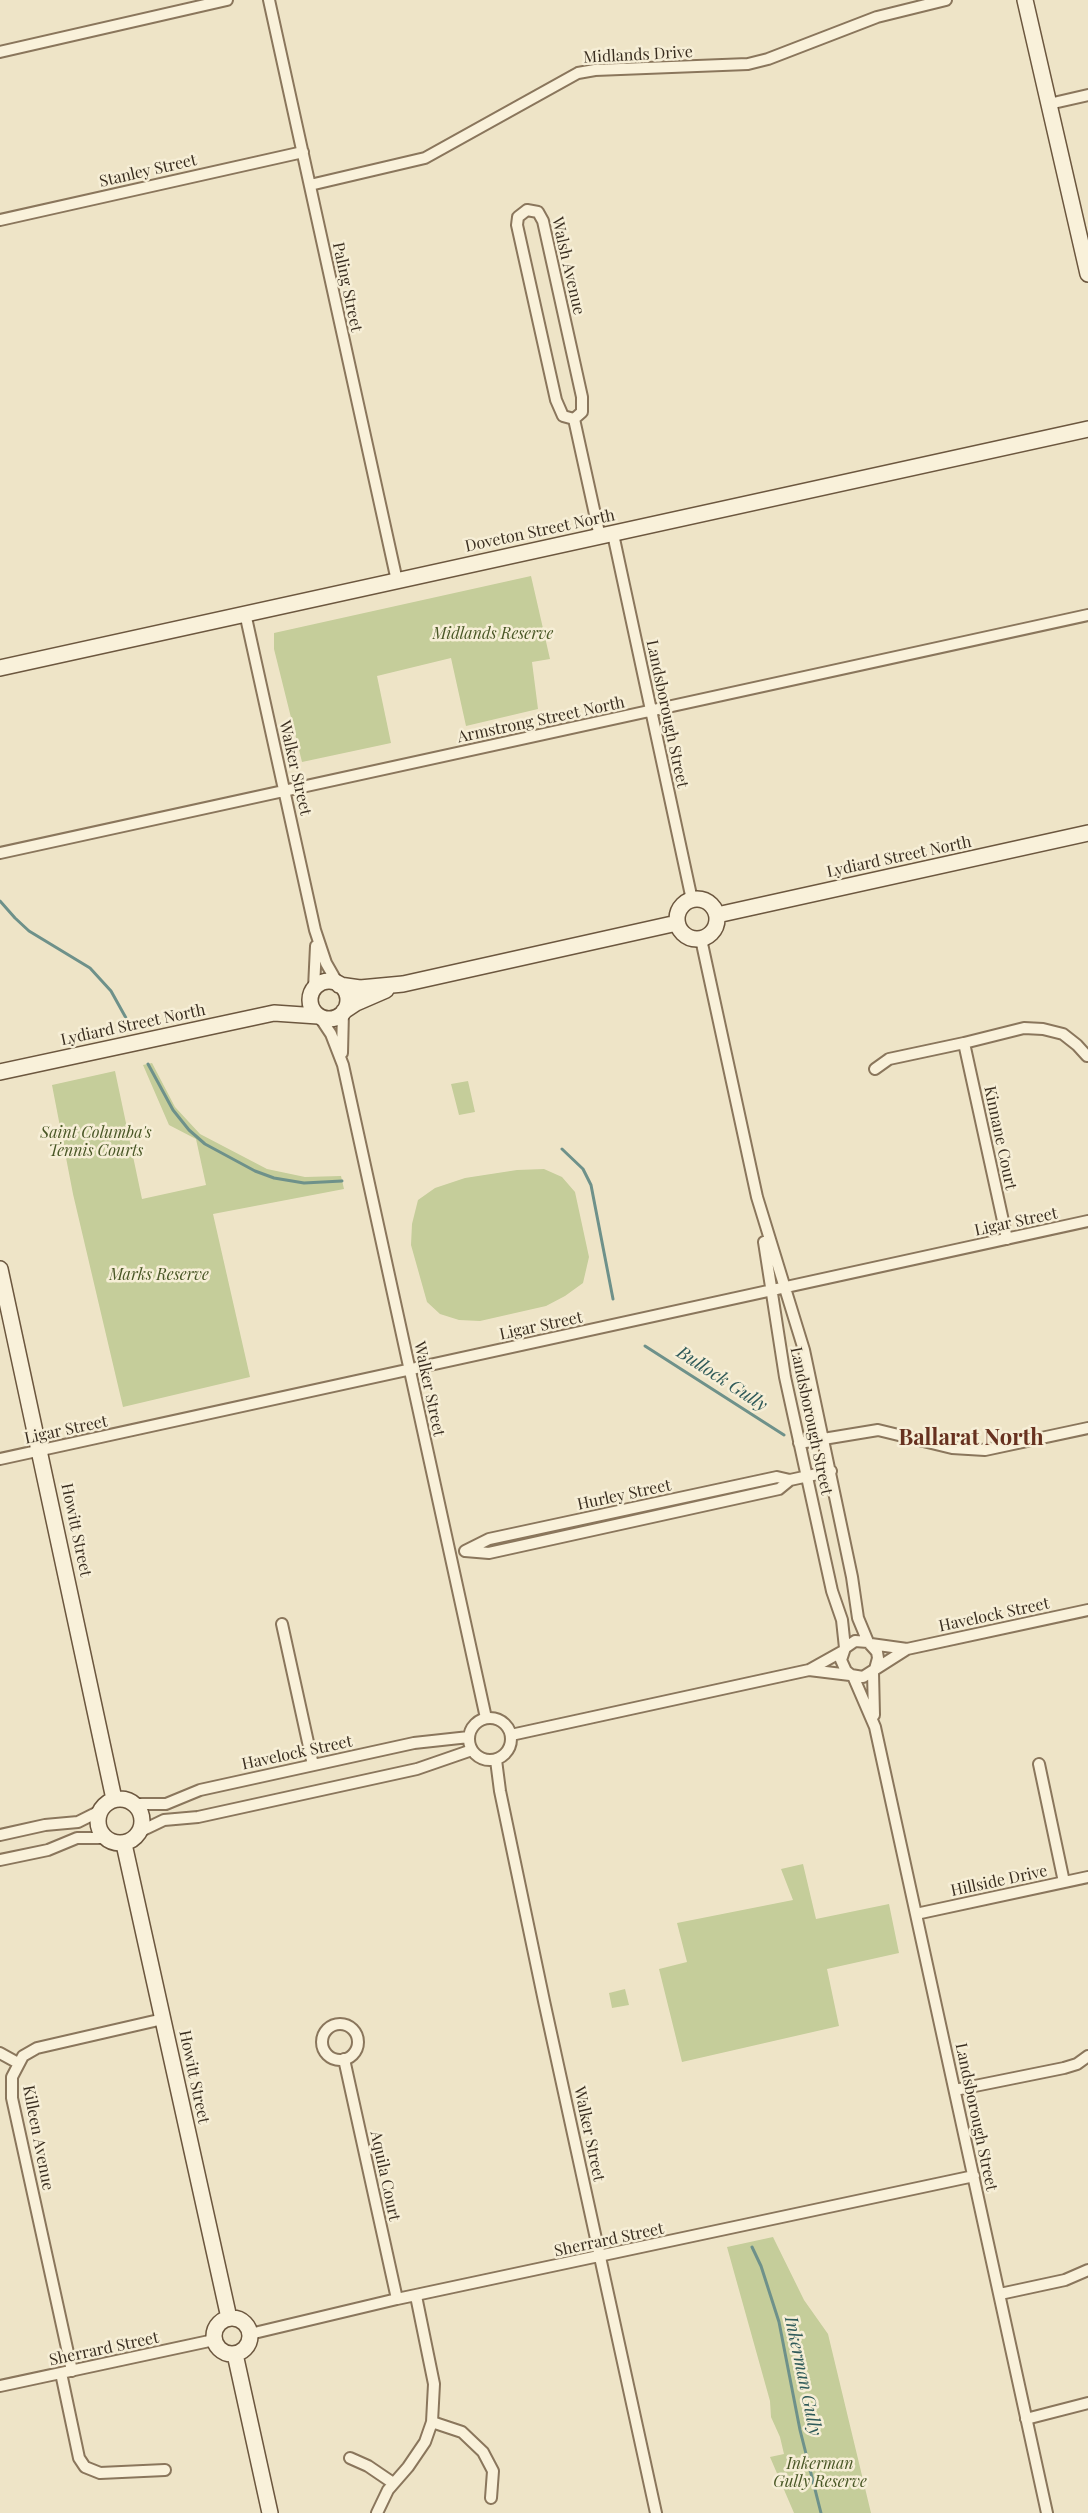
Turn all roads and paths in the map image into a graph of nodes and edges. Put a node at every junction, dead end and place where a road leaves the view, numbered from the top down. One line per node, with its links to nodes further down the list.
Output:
1 (227, 0): 5 (street)
2 (269, 0): 8 (street, Paling Street)
3 (946, 0): 9 (street, Midlands Drive)
4 (1025, 0): 7 (street)
5 (0, 52)
6 (1088, 95): 7 (street)
7 (1049, 104): 11 (street)
8 (303, 152): 9 (street, Paling Street); 10 (street, Stanley Street)
9 (309, 185): 16 (street, Paling Street)
10 (0, 220)
11 (1086, 254): 12 (street)
12 (1088, 274)
13 (574, 419): 13 (street, Walsh Avenue); 15 (street, Walsh Avenue)
14 (1088, 429): 15 (street, Doveton Street North)
15 (606, 535): 16 (street, Doveton Street North); 20 (street, Landsborough Street)
16 (397, 581): 17 (street, Doveton Street North)
17 (245, 614): 19 (street, Doveton Street North); 21 (street, Walker Street)
18 (1088, 615): 20 (street, Armstrong Street North)
19 (0, 668)
20 (651, 711): 21 (street, Armstrong Street North); 24 (street, Landsborough Street)
21 (285, 791): 23 (street, Armstrong Street North); 27 (street, Walker Street)
22 (1088, 833): 25 (street, Lydiard Street North)
23 (0, 854)
24 (692, 900): 25 (street); 26 (street)
25 (717, 915): 28 (street)
26 (677, 923): 28 (street); 30 (street)
27 (315, 930): 29 (street, Walker Street); 31 (street, Walker Street)
28 (701, 939): 40 (street, Landsborough Street)
29 (339, 984): 30 (street); 31 (street); 33 (street)
30 (403, 984): 33 (street)
31 (313, 990): 32 (street, Lydiard Street North); 34 (street)
32 (274, 1012): 34 (street, Lydiard Street North); 39 (street, Lydiard Street North)
33 (344, 1012): 34 (street); 37 (street, Walker Street)
34 (319, 1016): 37 (street, Walker Street)
35 (964, 1043): 36 (street); 38 (street); 42 (street, Kinnane Court)
36 (1087, 1056)
37 (343, 1065): 46 (street, Walker Street)
38 (875, 1069)
39 (0, 1072)
40 (757, 1197): 44 (street, Landsborough Street); 45 (street, Landsborough Street)
41 (1088, 1221): 42 (street, Ligar Street)
42 (1007, 1239): 44 (street, Ligar Street)
43 (0, 1269): 50 (street, Howitt Street)
44 (785, 1288): 45 (street, Ligar Street); 48 (street, Landsborough Street)
45 (772, 1291): 46 (street, Ligar Street); 49 (street, Landsborough Street)
46 (410, 1370): 50 (street, Ligar Street); 54 (street, Walker Street)
47 (1088, 1428): 48 (street)
48 (824, 1438): 49 (street); 52 (street, Landsborough Street)
49 (799, 1443): 53 (street, Landsborough Street)
50 (40, 1451): 51 (street, Ligar Street); 71 (street, Howitt Street)
51 (0, 1459)
52 (831, 1471): 53 (street, Hurley Street); 57 (street, Landsborough Street)
53 (806, 1476): 54 (street, Hurley Street); 58 (street, Landsborough Street)
54 (450, 1555): 63 (street, Walker Street)
55 (1088, 1610): 59 (street, Havelock Street)
56 (282, 1624): 70 (street)
57 (869, 1643): 58 (street); 59 (street, Havelock Street); 61 (street)
58 (844, 1649): 60 (street); 62 (street)
59 (907, 1649): 61 (street, Havelock Street)
60 (809, 1670): 62 (street); 65 (street)
61 (874, 1671): 62 (street); 64 (street, Landsborough Street)
62 (852, 1676): 64 (street, Landsborough Street)
63 (486, 1718): 65 (street); 66 (street)
64 (875, 1727): 81 (street, Landsborough Street)
65 (511, 1735): 68 (street)
66 (469, 1737): 67 (street); 70 (street, Havelock Street)
67 (472, 1750): 68 (street); 74 (street)
68 (496, 1760): 89 (street, Walker Street)
69 (1039, 1764): 80 (street)
70 (313, 1765): 72 (street, Havelock Street)
71 (114, 1800): 72 (street); 73 (street)
72 (134, 1804): 74 (street)
73 (100, 1811): 75 (street); 76 (street)
74 (141, 1831): 77 (street)
75 (0, 1835)
76 (105, 1838): 77 (street); 78 (street)
77 (124, 1844): 82 (street, Howitt Street)
78 (0, 1860)
79 (1088, 1876): 80 (street, Hillside Drive)
80 (1064, 1882): 81 (street, Hillside Drive)
81 (916, 1914): 87 (street, Landsborough Street)
82 (163, 2019): 86 (street, Killeen Avenue); 94 (street, Howitt Street)
83 (0, 2053): 86 (street)
84 (1088, 2055): 87 (street)
85 (344, 2059): 93 (street, Aquila Court)
86 (18, 2063): 98 (street, Killeen Avenue)
87 (955, 2090): 88 (street, Landsborough Street)
88 (974, 2176): 89 (street, Sherrard Street); 91 (street, Landsborough Street)
89 (600, 2256): 92 (street, Sherrard Street); 109 (street, Walker Street)
90 (1088, 2270): 91 (street)
91 (1000, 2294): 101 (street, Landsborough Street)
92 (416, 2296): 93 (street, Sherrard Street); 102 (street)
93 (397, 2299): 95 (street, Sherrard Street)
94 (230, 2318): 95 (street); 96 (street)
95 (250, 2334): 97 (street)
96 (214, 2340): 97 (street); 98 (street, Sherrard Street)
97 (235, 2354): 107 (street)
98 (66, 2372): 99 (street, Sherrard Street); 104 (street, Killeen Avenue)
99 (0, 2386)
100 (1088, 2403): 101 (street)
101 (1026, 2419): 110 (street, Landsborough Street)
102 (432, 2422): 105 (street); 106 (street)
103 (350, 2458): 105 (street)
104 (165, 2470)
105 (393, 2483): 108 (street)
106 (491, 2498)
107 (270, 2513)
108 (377, 2513)
109 (656, 2513)
110 (1047, 2513)

